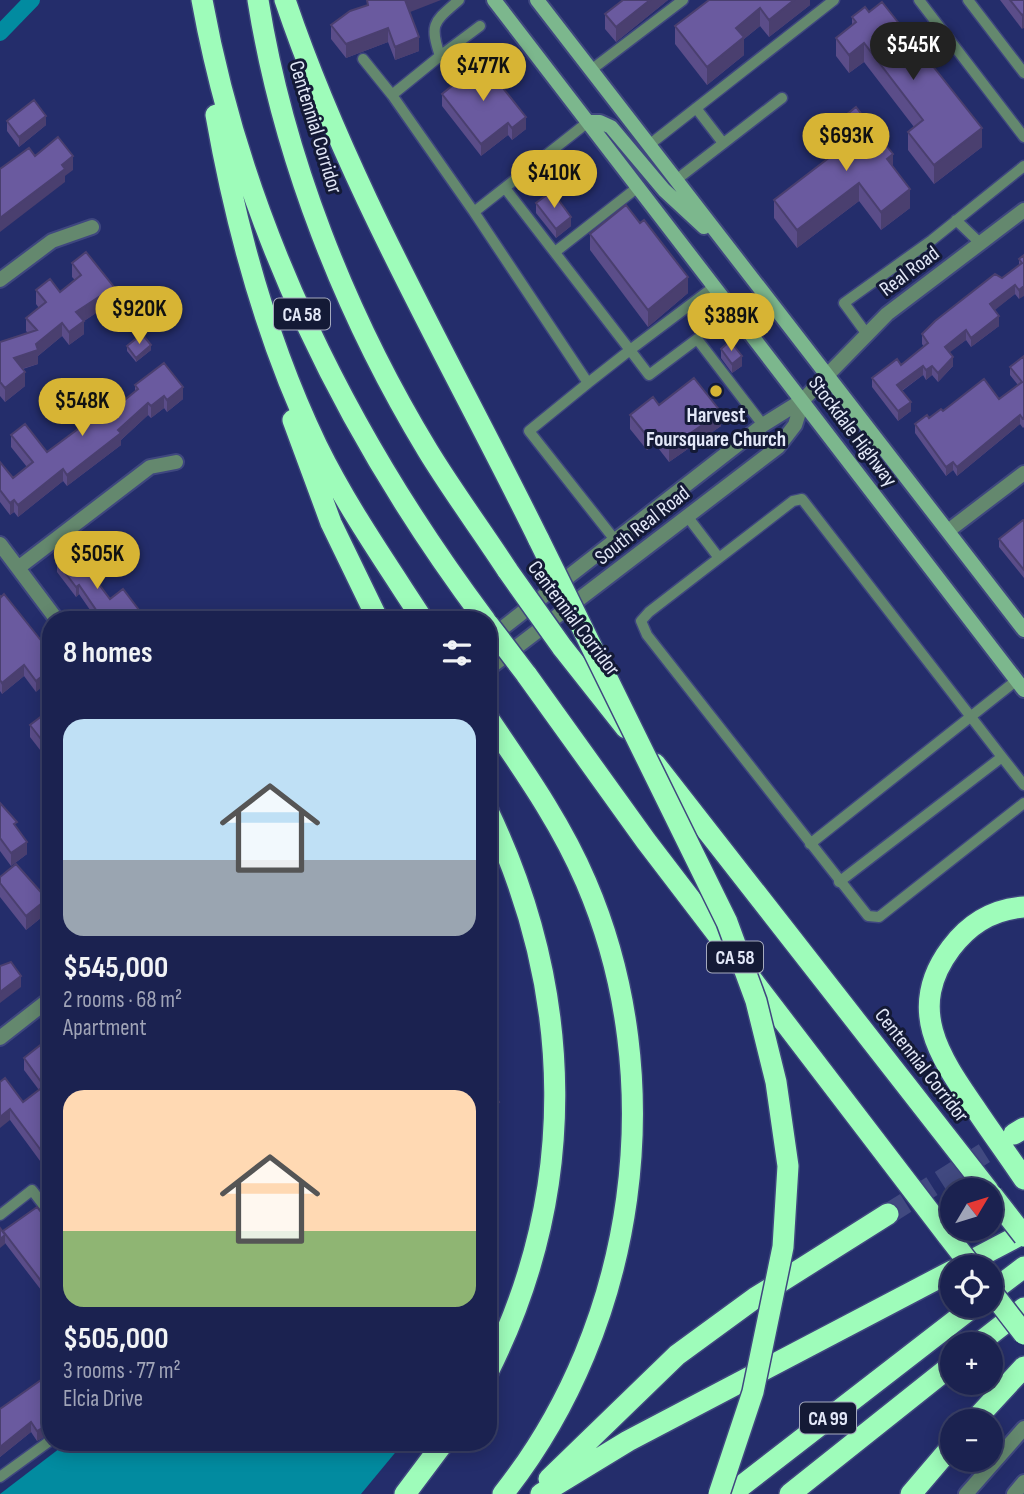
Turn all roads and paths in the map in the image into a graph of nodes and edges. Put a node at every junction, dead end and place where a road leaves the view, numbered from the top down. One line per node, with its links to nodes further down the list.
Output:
1 (201, 0): 36 (highway); 54 (highway, CA 58)
2 (258, 0): 72 (highway, Centennial Corridor / CA 58, bridge)
3 (285, 0): 102 (highway, bridge)
4 (459, 0): 12 (lane)
5 (495, 0): 19 (main road, Stockdale Highway)
6 (537, 0): 14 (main road, Stockdale Highway)
7 (683, 0): 14 (lane)
8 (834, 0): 18 (lane)
9 (919, 0): 20 (lane)
10 (968, 0): 15 (lane)
11 (480, 26): 12 (lane)
12 (440, 56): 16 (lane)
13 (363, 59): 16 (lane)
14 (591, 70): 22 (main road, Stockdale Highway)
15 (1024, 73)
16 (392, 95): 28 (lane)
17 (782, 98): 21 (lane)
18 (696, 108): 21 (lane); 22 (lane)
19 (588, 122): 25 (main road, Stockdale Highway); 26 (lane); 31 (main road)
20 (1024, 137)
21 (723, 144): 24 (lane)
22 (649, 145): 24 (main road, Stockdale Highway)
23 (1024, 166): 29 (lane)
24 (676, 180): 31 (main road, Stockdale Highway)
25 (638, 187): 33 (lane); 35 (main road, Stockdale Highway)
26 (505, 188): 28 (lane); 33 (lane)
27 (1024, 210): 32 (street, Real Road)
28 (474, 212): 40 (lane)
29 (956, 220): 32 (lane); 37 (lane)
30 (92, 227): 34 (street)
31 (725, 243): 39 (main road, Stockdale Highway)
32 (980, 243): 37 (street, Real Road)
33 (555, 252): 38 (lane)
34 (0, 280)
35 (715, 286): 38 (lane); 41 (main road, Stockdale Highway)
36 (266, 317): 52 (highway); 53 (highway)
37 (866, 333): 39 (street, Real Road)
38 (630, 350): 40 (lane); 42 (lane)
39 (827, 375): 41 (street, South Real Road); 46 (main road, Stockdale Highway)
40 (588, 383): 47 (lane)
41 (803, 400): 42 (street, South Real Road); 45 (street, South Real Road); 59 (main road, Stockdale Highway)
42 (763, 425): 47 (street, South Real Road)
43 (176, 462): 50 (street)
44 (1024, 473): 46 (street)
45 (687, 516): 49 (lane); 58 (street, South Real Road)
46 (948, 531): 55 (main road, Stockdale Highway)
47 (615, 540): 56 (street, South Real Road)
48 (0, 544): 50 (street)
49 (719, 558): 60 (lane); 66 (lane)
50 (18, 568): 51 (street)
51 (50, 611)
52 (373, 611)
53 (417, 611)
54 (479, 611)
55 (1024, 630)
56 (497, 632)
57 (497, 636): 78 (highway, CA 58, bridge)
58 (497, 662)
59 (1021, 683): 60 (lane)
60 (970, 716): 62 (lane); 66 (lane)
61 (497, 732): 99 (highway)
62 (1002, 757): 63 (lane); 67 (lane)
63 (1024, 785)
64 (1024, 803): 67 (lane)
65 (497, 833): 88 (highway)
66 (810, 844): 67 (lane)
67 (839, 882)
68 (1024, 907): 71 (highway)
69 (42, 1007): 70 (street)
70 (0, 1038)
71 (1022, 1176)
72 (978, 1178)
73 (42, 1203): 76 (lane)
74 (1003, 1209): 77 (highway, Centennial Corridor / CA 58, bridge)
75 (888, 1214): 100 (highway)
76 (0, 1215)
77 (1024, 1235): 79 (highway)
78 (963, 1255)
79 (983, 1255)
80 (1024, 1268): 82 (highway)
81 (940, 1277): 101 (highway)
82 (1003, 1283)
83 (1003, 1308): 87 (highway, bridge)
84 (1024, 1308): 86 (highway)
85 (958, 1318): 103 (highway, CA 99)
86 (993, 1332)
87 (1024, 1334)
88 (497, 1353)
89 (1024, 1367): 91 (highway)
90 (940, 1375): 104 (highway, CA 99)
91 (985, 1409)
92 (1024, 1428): 106 (street)
93 (42, 1447): 96 (lane)
94 (437, 1451): 98 (highway)
95 (940, 1460): 105 (highway)
96 (0, 1477)
97 (1024, 1482): 107 (street)
98 (405, 1494)
99 (503, 1494)
100 (534, 1494)
101 (541, 1494)
102 (719, 1494)
103 (731, 1494)
104 (790, 1494)
105 (911, 1494)
106 (966, 1494)
107 (1014, 1494)

